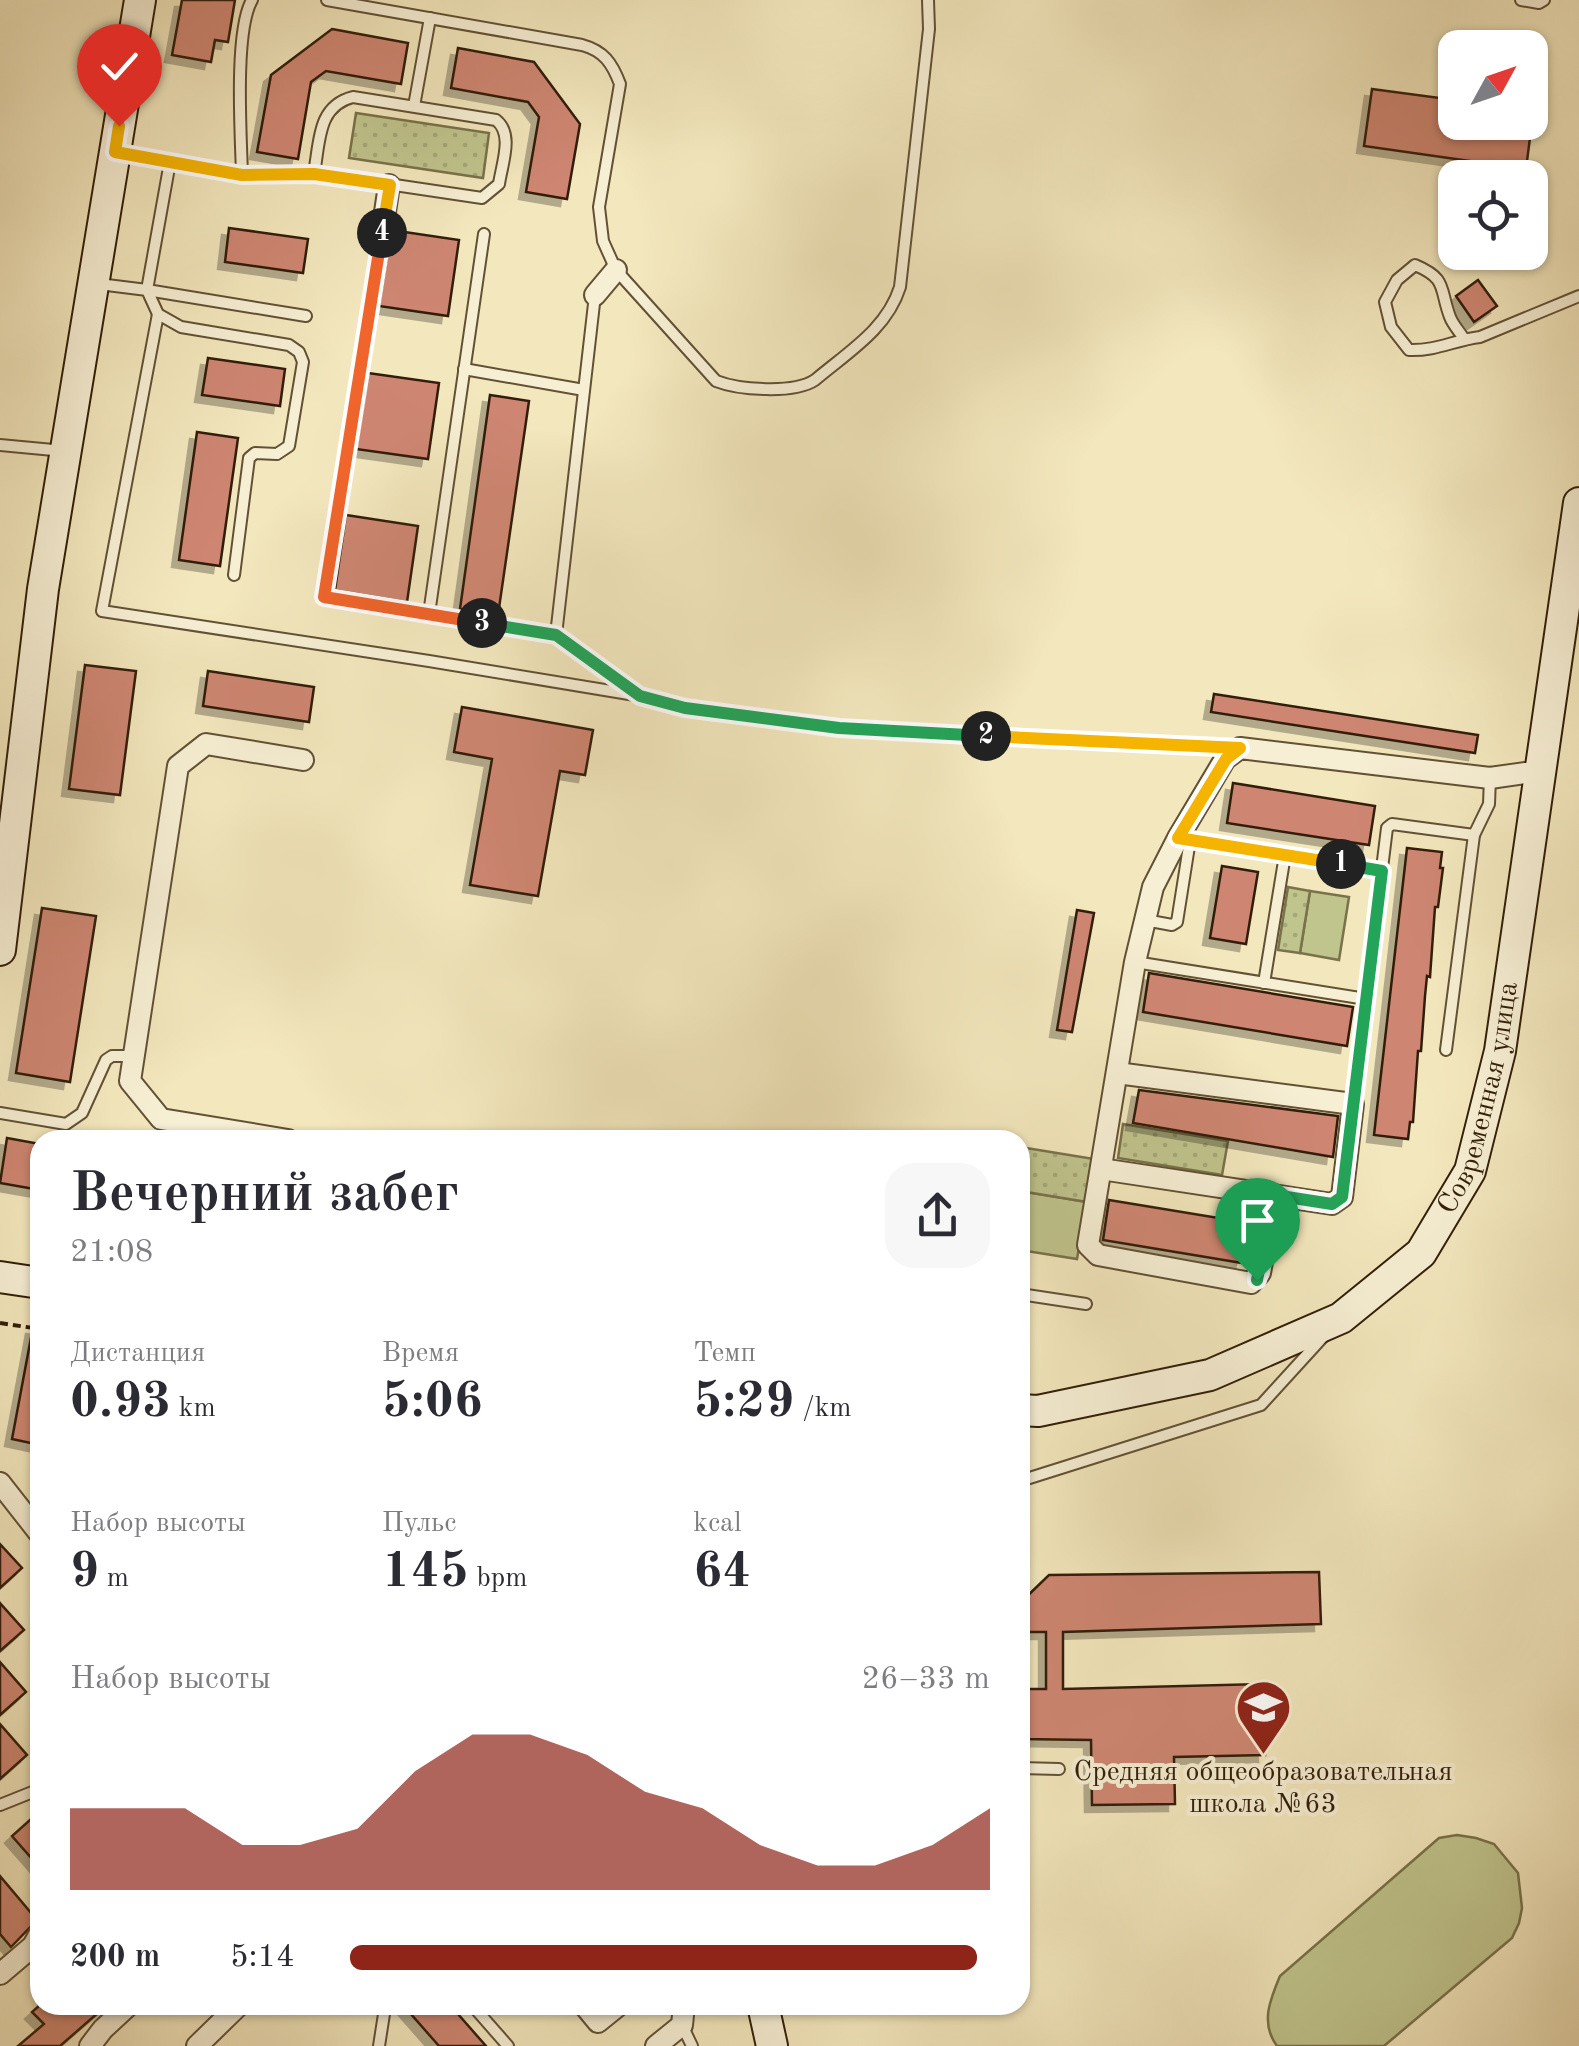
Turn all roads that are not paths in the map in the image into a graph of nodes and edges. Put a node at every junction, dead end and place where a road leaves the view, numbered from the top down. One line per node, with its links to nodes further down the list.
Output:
1 (140, 0): 10 (street)
2 (252, 0): 13 (lane)
3 (327, 0): 7 (lane)
4 (928, 0): 17 (lane)
5 (1521, 0): 6 (lane)
6 (1544, 0)
7 (393, 6): 8 (lane)
8 (430, 18): 9 (lane); 17 (lane)
9 (414, 106): 12 (lane); 14 (lane)
10 (115, 152): 11 (lane); 18 (street)
11 (170, 162): 13 (lane); 19 (lane)
12 (314, 174): 13 (lane); 14 (lane)
13 (242, 175)
14 (390, 185): 15 (street)
15 (385, 212): 31 (lane)
16 (484, 234): 25 (lane)
17 (616, 270): 20 (street)
18 (94, 283): 19 (lane); 28 (street)
19 (147, 290): 22 (lane); 23 (lane)
20 (596, 295): 26 (lane)
21 (1579, 296): 24 (lane)
22 (158, 314): 30 (lane); 33 (lane)
23 (306, 316)
24 (1464, 339): 24 (lane)
25 (464, 369): 26 (lane); 31 (lane)
26 (584, 390): 32 (lane)
27 (0, 446): 28 (lane)
28 (66, 452): 42 (street)
29 (1579, 503): 36 (street, Современная улица)
30 (234, 575)
31 (429, 614): 32 (lane)
32 (556, 635): 33 (lane)
33 (640, 696): 34 (lane)
34 (1240, 748): 37 (street); 39 (street)
35 (302, 760): 49 (street)
36 (1540, 771): 37 (street); 60 (street, Современная улица)
37 (1490, 778): 38 (lane)
38 (1474, 835): 41 (lane); 48 (lane)
39 (1184, 839): 40 (lane); 43 (street); 43 (lane)
40 (1286, 855): 41 (lane); 46 (lane)
41 (1382, 871): 47 (lane)
42 (4, 883): 44 (street)
43 (1145, 920): 45 (street)
44 (0, 950)
45 (1136, 962): 46 (lane); 50 (street)
46 (1264, 983): 47 (lane)
47 (1366, 999): 51 (lane)
48 (1446, 1050)
49 (134, 1056): 52 (lane); 53 (street)
50 (1117, 1073): 51 (street); 54 (street)
51 (1353, 1104): 55 (street)
52 (0, 1113)
53 (230, 1130)
54 (1101, 1169): 55 (street); 55 (street)
55 (1274, 1195)
56 (0, 1277): 57 (street)
57 (30, 1282)
58 (1030, 1296): 59 (lane)
59 (1086, 1304)
60 (1341, 1318): 61 (street, Современная улица); 62 (lane)
61 (1030, 1411)
62 (1030, 1478)
63 (0, 1483): 64 (street)
64 (30, 1515)
65 (1030, 1768): 66 (lane)
66 (1059, 1769)
67 (30, 1793): 68 (lane)
68 (0, 1805)
69 (30, 1949): 70 (street)
70 (0, 1974)
71 (118, 2015): 77 (street)
72 (229, 2015): 78 (street)
73 (384, 2015): 79 (lane)
74 (481, 2015): 80 (lane)
75 (683, 2015): 81 (street); 82 (lane)
76 (766, 2015): 83 (street)
77 (90, 2046)
78 (197, 2046)
79 (379, 2046)
80 (508, 2046)
81 (656, 2046)
82 (692, 2046)
83 (772, 2046)

